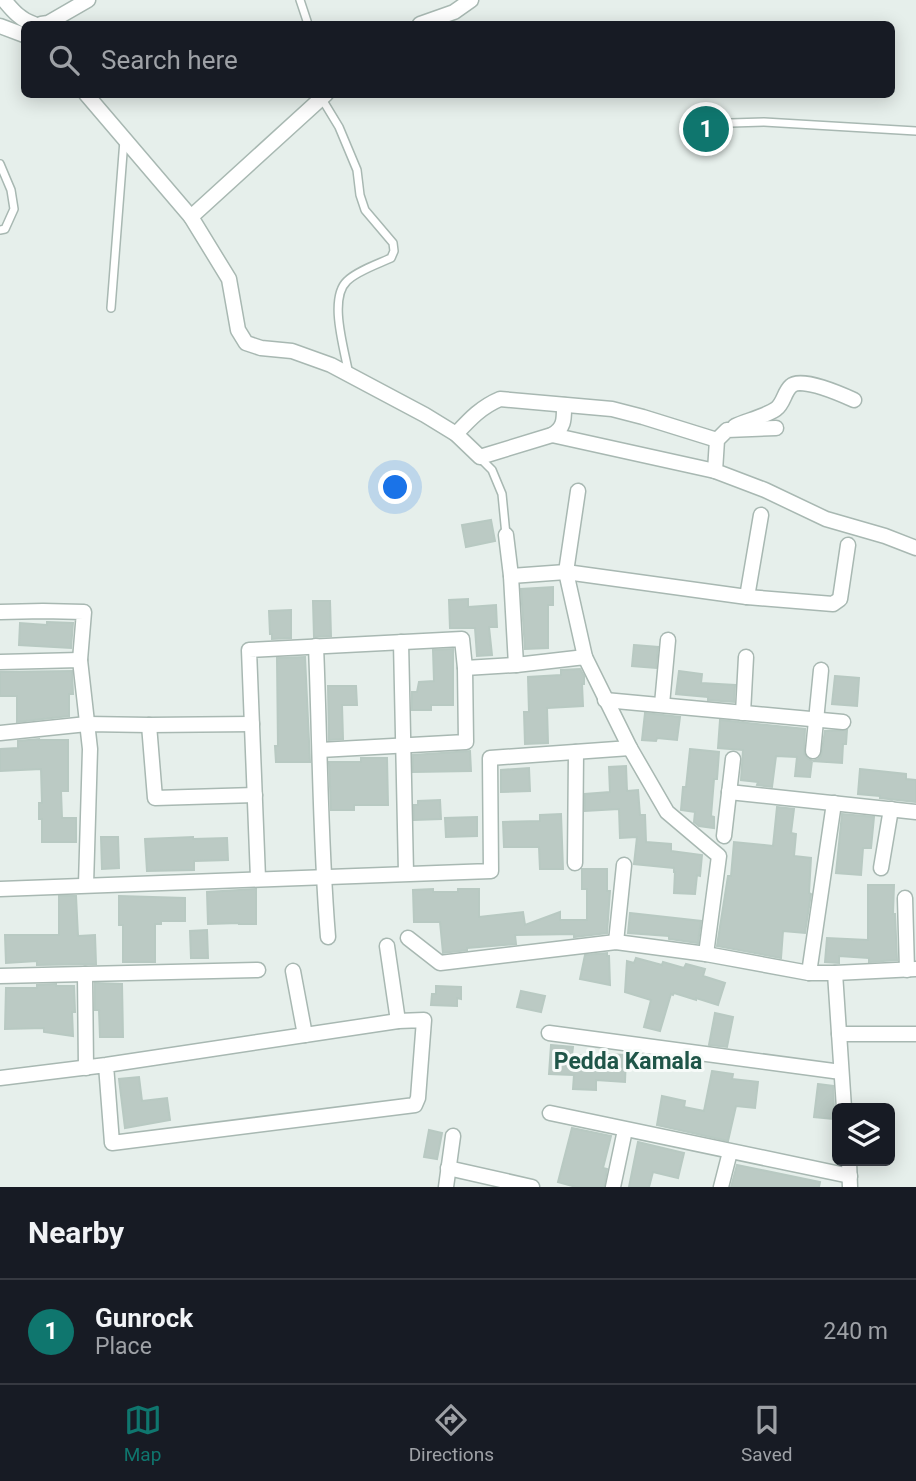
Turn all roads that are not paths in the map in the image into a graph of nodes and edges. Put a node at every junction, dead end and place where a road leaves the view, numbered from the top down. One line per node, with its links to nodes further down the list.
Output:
1 (4, 0): 5 (street)
2 (88, 0): 6 (street)
3 (300, 0): 7 (lane)
4 (471, 0): 8 (street)
5 (25, 21)
6 (51, 21)
7 (307, 21)
8 (428, 21)
9 (0, 26): 10 (street)
10 (21, 34)
11 (89, 98): 16 (street)
12 (321, 98): 18 (street)
13 (324, 98): 21 (lane)
14 (732, 123): 15 (lane)
15 (916, 131)
16 (124, 139): 18 (street); 20 (lane)
17 (0, 164): 19 (lane)
18 (191, 217): 21 (street)
19 (0, 230)
20 (111, 308)
21 (349, 375): 25 (street)
22 (855, 400): 27 (street)
23 (564, 405): 25 (street); 26 (street); 27 (street)
24 (776, 428): 27 (street)
25 (456, 434): 28 (street)
26 (552, 435): 28 (street); 29 (street)
27 (722, 435): 29 (street)
28 (480, 457): 32 (lane)
29 (715, 471): 34 (street)
30 (578, 491): 35 (street)
31 (761, 515): 37 (street)
32 (506, 535): 36 (street)
33 (848, 545): 37 (street)
34 (916, 548)
35 (565, 572): 36 (street); 37 (street); 42 (street)
36 (511, 576): 46 (street)
37 (747, 597)
38 (0, 612): 44 (street)
39 (668, 640): 50 (street)
40 (401, 642): 41 (street); 47 (street); 58 (street)
41 (316, 646): 54 (street); 60 (street)
42 (584, 657): 46 (street); 49 (street)
43 (746, 657): 51 (street)
44 (80, 660): 45 (street); 55 (street)
45 (0, 662)
46 (516, 665): 47 (street)
47 (465, 668): 58 (street)
48 (821, 670): 52 (street)
49 (605, 700): 50 (street); 59 (street)
50 (662, 704): 51 (street)
51 (743, 713): 52 (street)
52 (817, 720): 53 (street); 61 (street)
53 (843, 722)
54 (252, 723): 56 (street); 65 (street)
55 (87, 724): 56 (street); 57 (street); 76 (street)
56 (149, 725): 65 (street)
57 (0, 733)
58 (404, 745): 60 (street); 73 (street)
59 (630, 748): 62 (street); 83 (street)
60 (320, 750): 74 (street)
61 (813, 751)
62 (576, 752): 70 (street); 73 (street)
63 (733, 759): 64 (street)
64 (729, 792): 66 (street); 69 (street)
65 (255, 795): 75 (street)
66 (834, 803): 67 (street); 87 (street)
67 (891, 809): 68 (street); 72 (street)
68 (916, 812)
69 (724, 836)
70 (575, 863)
71 (624, 865): 81 (street)
72 (881, 868)
73 (406, 873): 74 (street)
74 (323, 876): 75 (street); 79 (street)
75 (258, 878): 76 (street)
76 (86, 885): 77 (street)
77 (0, 889)
78 (905, 898): 85 (street)
79 (328, 937)
80 (408, 938): 81 (street)
81 (616, 942): 83 (street)
82 (387, 946): 91 (street)
83 (706, 954): 87 (street)
84 (258, 970): 89 (street)
85 (911, 970): 88 (street)
86 (293, 971): 95 (street)
87 (809, 973): 88 (street)
88 (835, 973): 93 (street)
89 (85, 974): 90 (street); 97 (street)
90 (0, 976)
91 (398, 1021): 95 (street); 96 (street)
92 (548, 1034): 98 (street)
93 (839, 1034): 94 (street); 98 (street)
94 (916, 1034)
95 (305, 1035): 96 (street)
96 (106, 1065): 97 (street)
97 (86, 1068): 99 (street)
98 (841, 1072): 100 (street)
99 (0, 1079)
100 (844, 1103)
101 (550, 1113): 102 (street)
102 (625, 1129): 104 (street); 109 (street)
103 (453, 1136): 105 (street)
104 (730, 1152): 106 (street); 110 (street)
105 (449, 1167): 107 (street); 108 (street)
106 (850, 1182)
107 (446, 1187)
108 (532, 1187)
109 (612, 1187)
110 (721, 1187)

